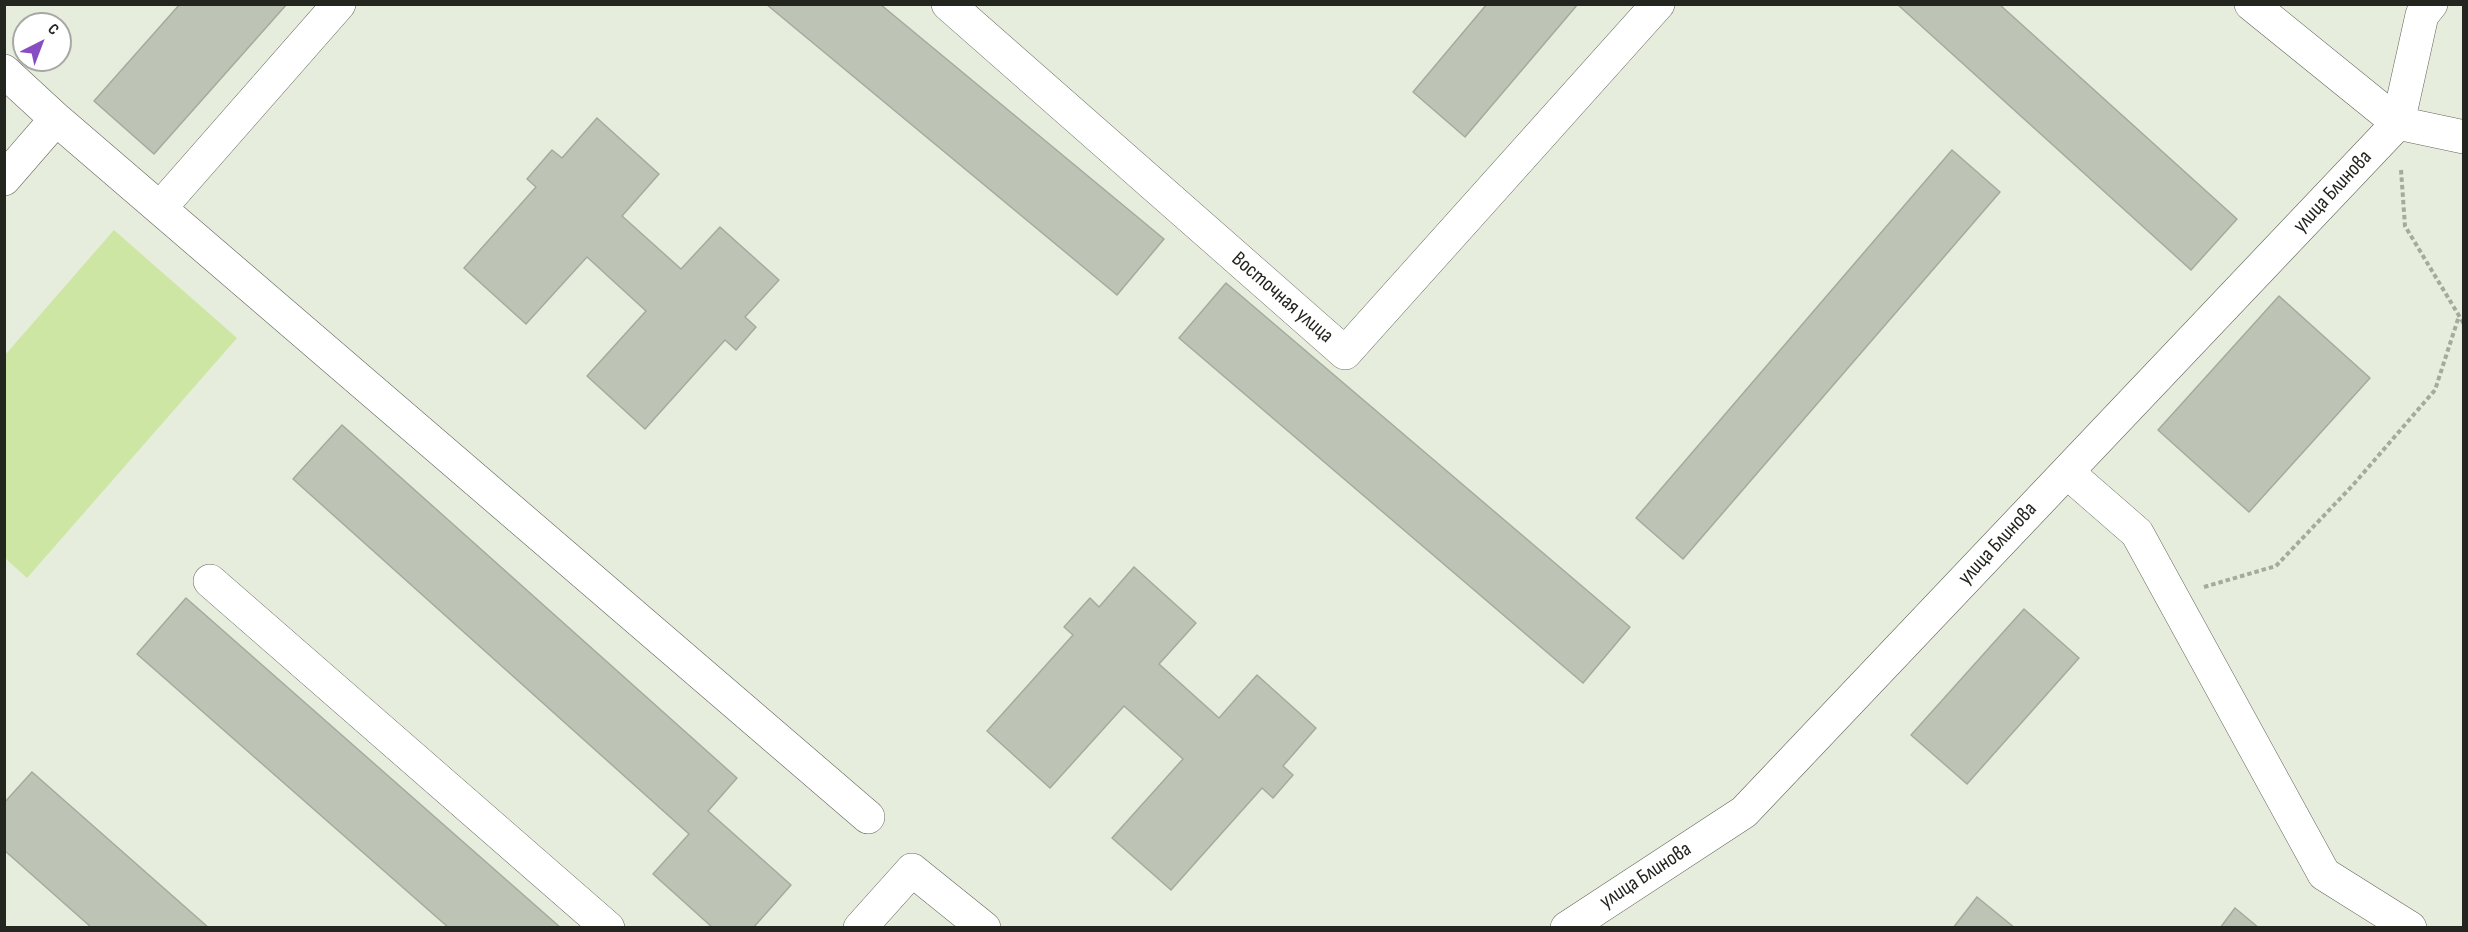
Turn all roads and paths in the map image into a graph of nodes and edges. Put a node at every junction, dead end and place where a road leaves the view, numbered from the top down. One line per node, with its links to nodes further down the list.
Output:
1 (339, 4): 11 (street)
2 (948, 4): 3 (street, Восточная улица)
3 (1658, 4)
4 (2251, 4): 8 (street)
5 (2431, 4): 8 (street)
6 (4, 71): 7 (street)
7 (56, 119): 10 (street); 11 (street)
8 (2398, 123): 9 (street); 12 (path); 14 (street, улица Блинова)
9 (2463, 137)
10 (4, 179)
11 (160, 208): 17 (street)
12 (2459, 316): 13 (path); 16 (path)
13 (2463, 324)
14 (2067, 472): 16 (street); 21 (street, улица Блинова)
15 (210, 581): 18 (street)
16 (2172, 596): 22 (street)
17 (868, 817)
18 (608, 927)
19 (860, 927): 20 (street)
20 (984, 927)
21 (1567, 927)
22 (2410, 927)

